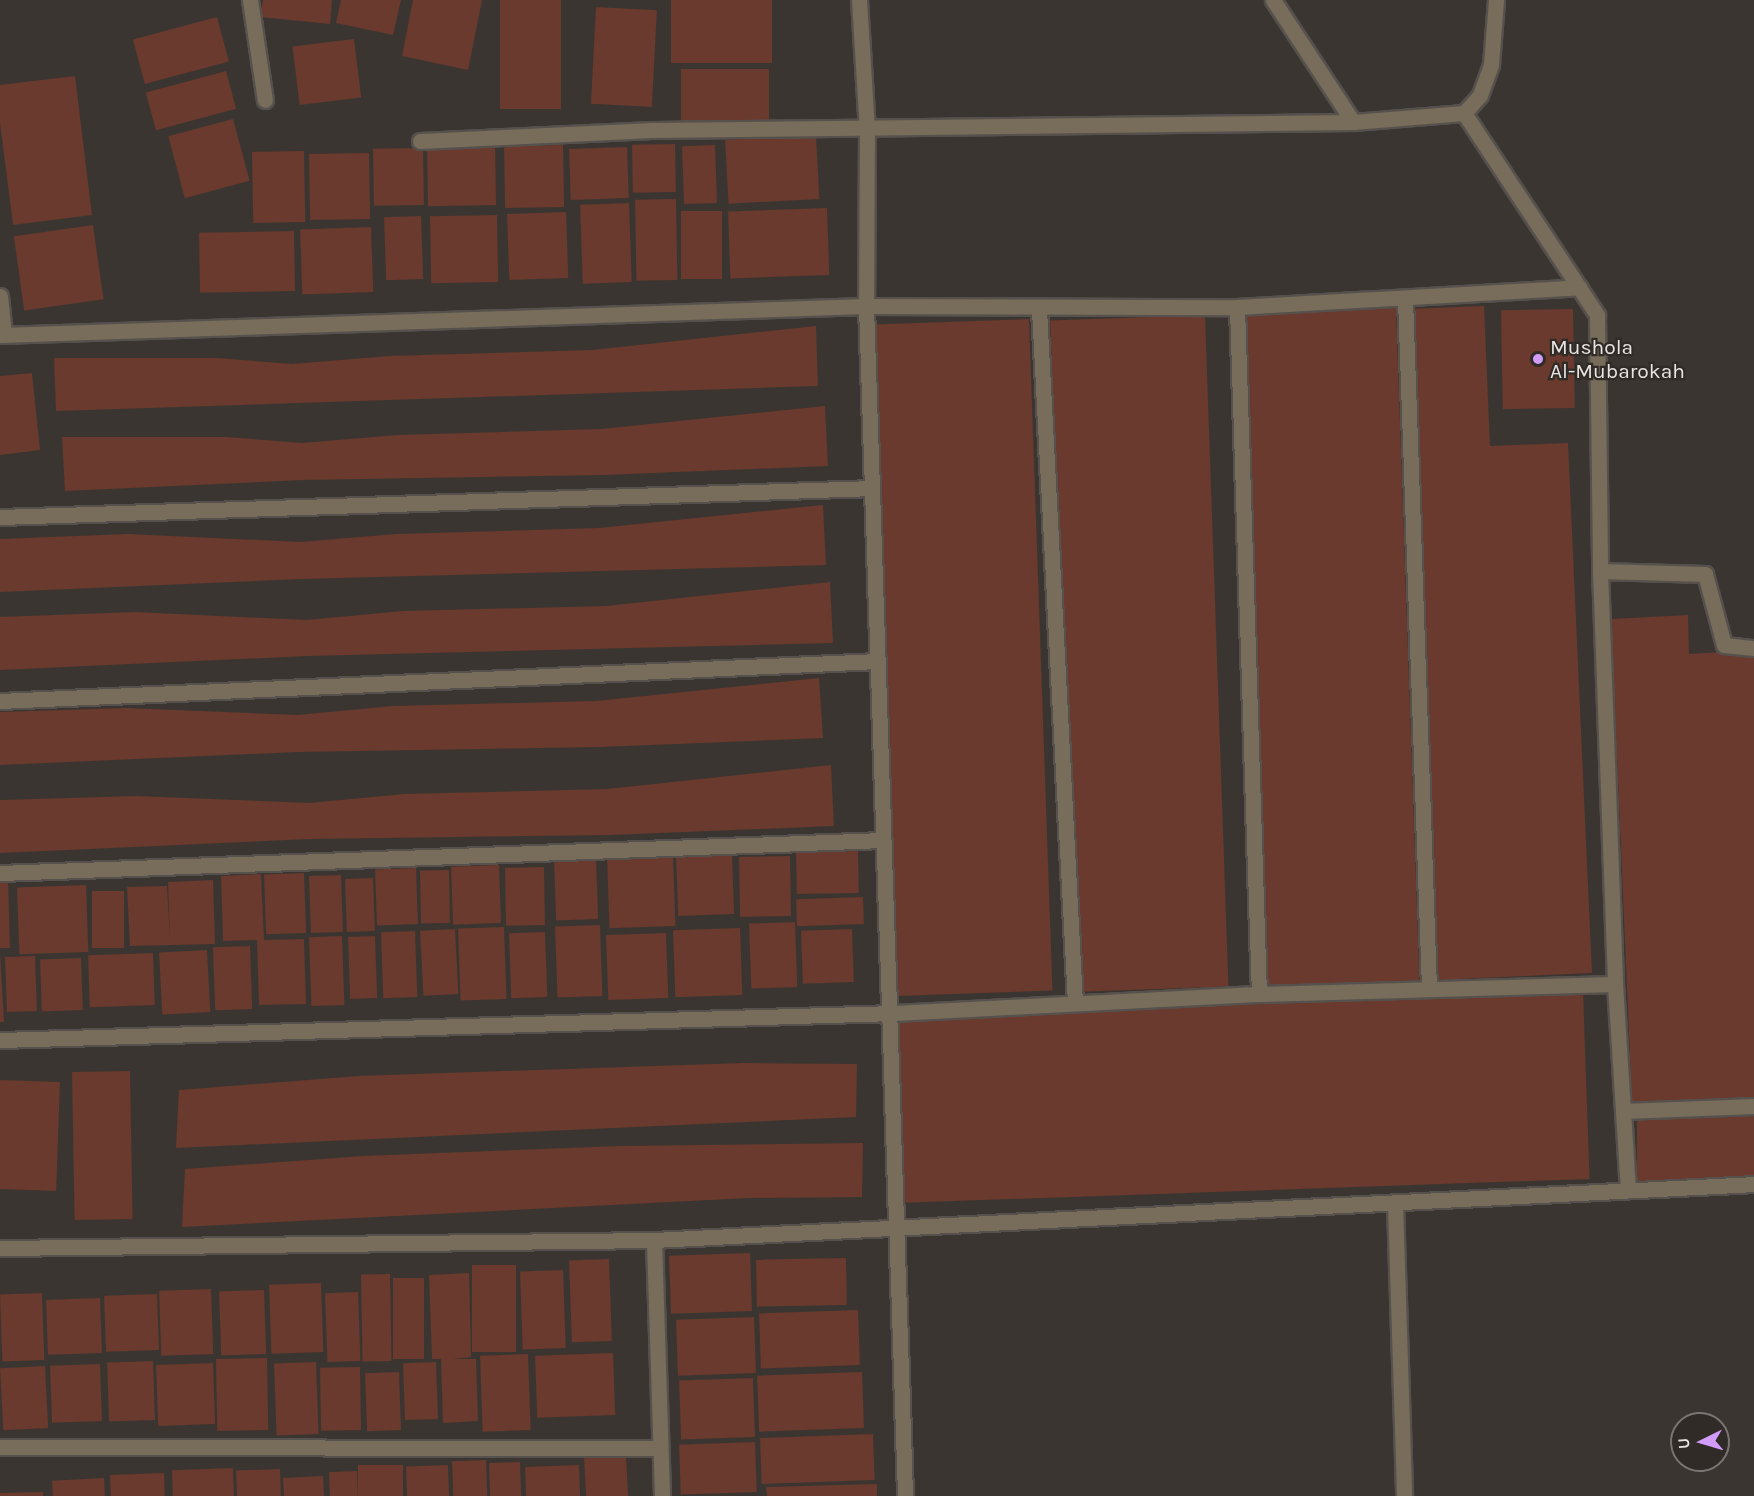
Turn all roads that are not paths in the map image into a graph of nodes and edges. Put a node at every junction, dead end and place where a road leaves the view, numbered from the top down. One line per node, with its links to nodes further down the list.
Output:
1 (250, 0): 5 (street)
2 (859, 0): 8 (street)
3 (1273, 0): 7 (street)
4 (1496, 0): 6 (street)
5 (265, 100)
6 (1464, 113): 7 (street); 10 (street)
7 (1353, 123): 8 (street)
8 (867, 130): 9 (street); 13 (street)
9 (420, 141)
10 (1579, 287): 12 (street); 19 (street)
11 (0, 296): 16 (street)
12 (1405, 298): 14 (street); 26 (street)
13 (866, 306): 15 (street); 16 (street); 17 (street)
14 (1237, 307): 15 (street); 27 (street)
15 (1039, 309): 28 (street)
16 (2, 335)
17 (872, 488): 18 (street); 21 (street)
18 (0, 517)
19 (1600, 571): 20 (street); 25 (street)
20 (1754, 648)
21 (877, 661): 22 (street); 23 (street)
22 (0, 701)
23 (883, 840): 24 (street); 29 (street)
24 (0, 873)
25 (1615, 984): 26 (street); 32 (street)
26 (1429, 988): 27 (street)
27 (1259, 994): 28 (street)
28 (1075, 1003): 29 (street)
29 (892, 1013): 30 (street); 36 (street)
30 (0, 1040)
31 (1754, 1106): 32 (street)
32 (1624, 1111): 34 (street)
33 (1754, 1184): 34 (street)
34 (1628, 1189): 35 (street)
35 (1395, 1204): 36 (street); 43 (street)
36 (895, 1228): 37 (street); 42 (street)
37 (654, 1240): 38 (street); 40 (street)
38 (0, 1248)
39 (0, 1447): 40 (street)
40 (660, 1448): 41 (street)
41 (662, 1496)
42 (905, 1496)
43 (1404, 1496)

